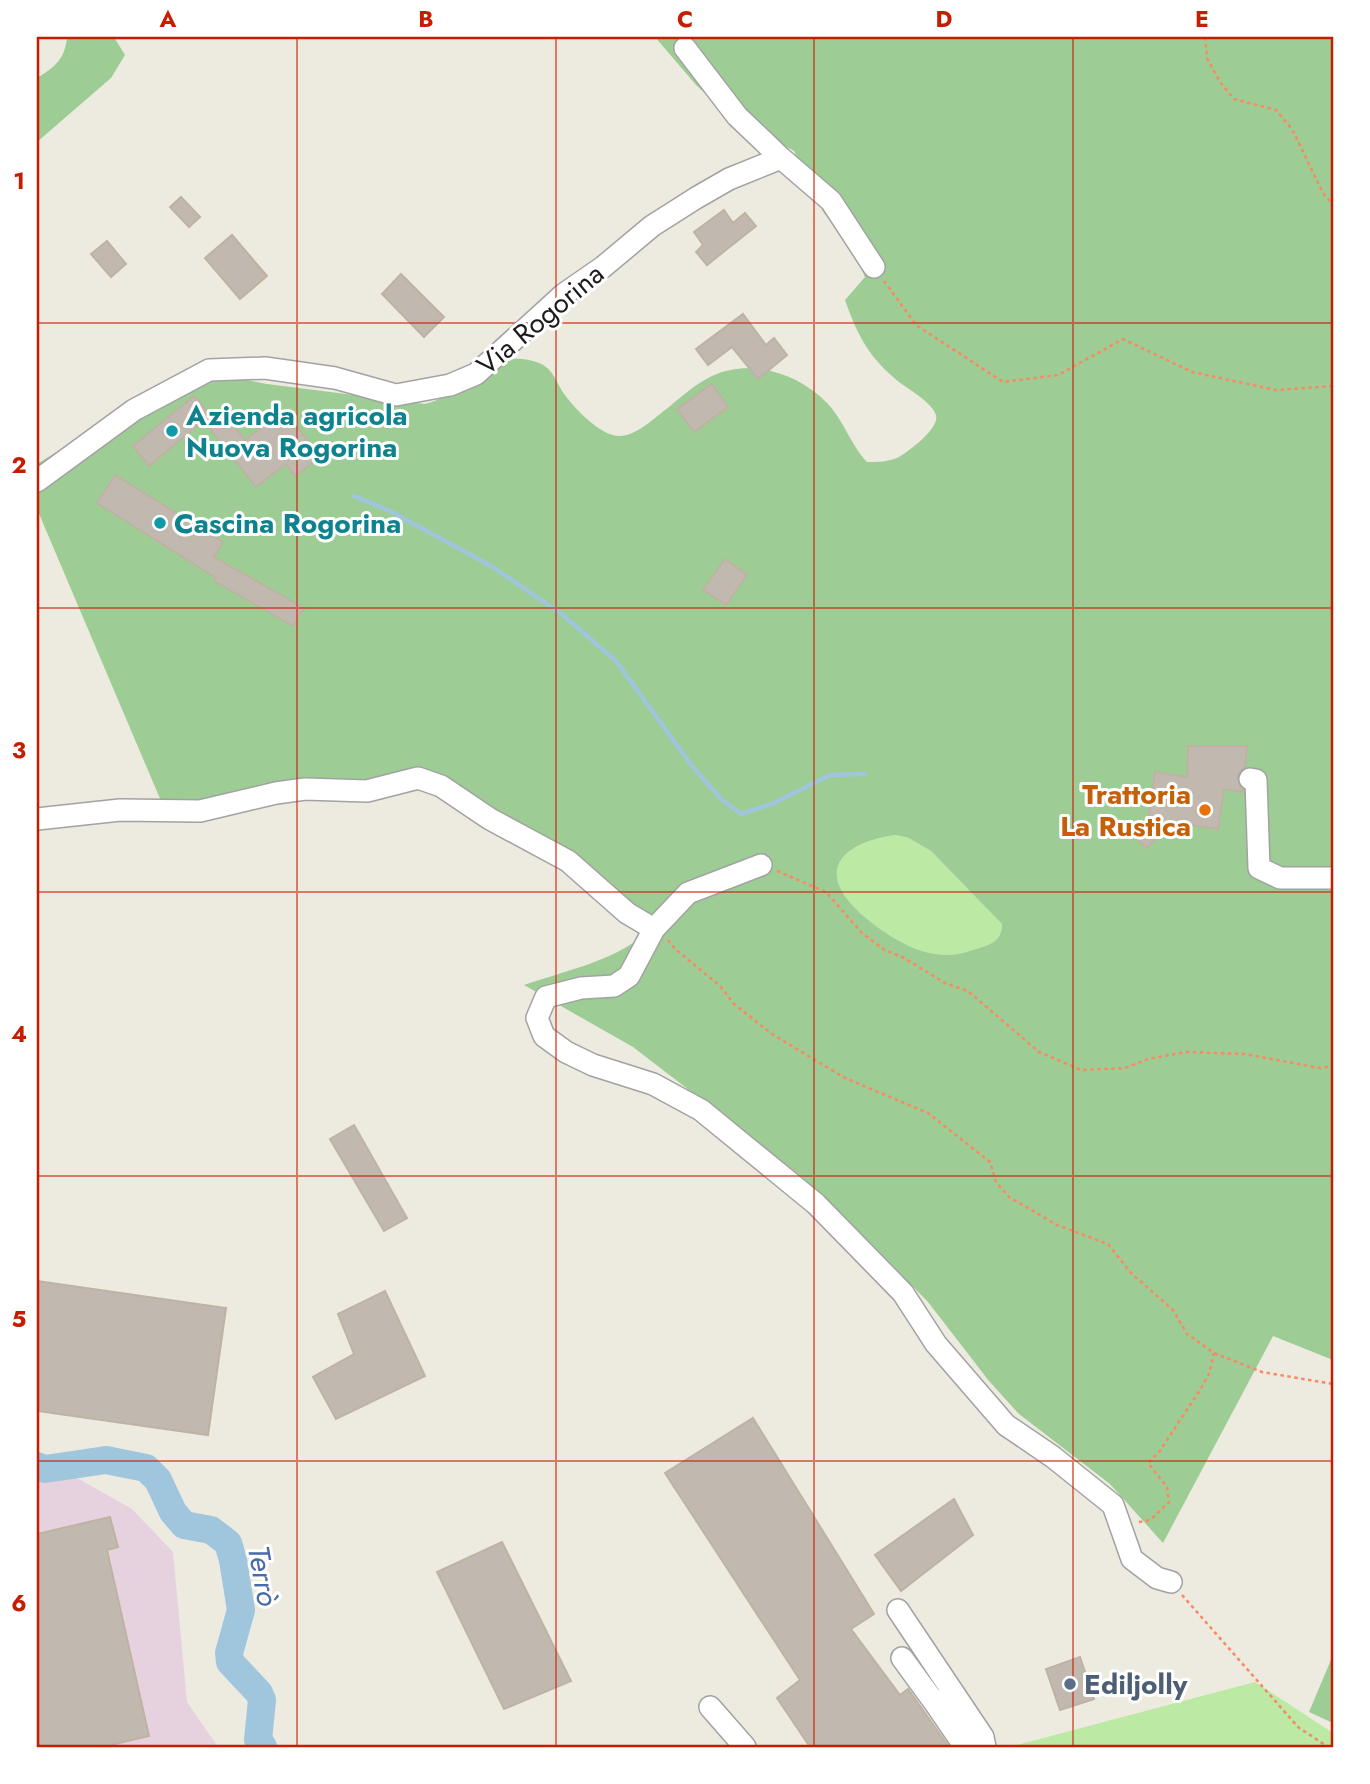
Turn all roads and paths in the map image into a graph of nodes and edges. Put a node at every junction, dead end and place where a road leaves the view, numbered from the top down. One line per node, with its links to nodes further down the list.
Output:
1 (1205, 37): 4 (path)
2 (685, 48): 3 (street)
3 (781, 158): 5 (street); 7 (street, Via Rogorina)
4 (1333, 205)
5 (874, 267): 6 (path)
6 (1333, 386)
7 (37, 481)
8 (1250, 779): 11 (street)
9 (37, 819): 12 (street)
10 (761, 865): 12 (street); 13 (path)
11 (1333, 878)
12 (654, 929): 14 (path); 16 (street)
13 (1333, 1066)
14 (1214, 1353): 15 (path); 16 (path)
15 (1333, 1384)
16 (1113, 1504): 17 (street)
17 (1171, 1582): 26 (path)
18 (898, 1610): 20 (street)
19 (902, 1658): 21 (street)
20 (953, 1692): 21 (street); 25 (street)
21 (937, 1706): 24 (street)
22 (710, 1707): 23 (street)
23 (745, 1747)
24 (965, 1747)
25 (985, 1747)
26 (1328, 1747)

